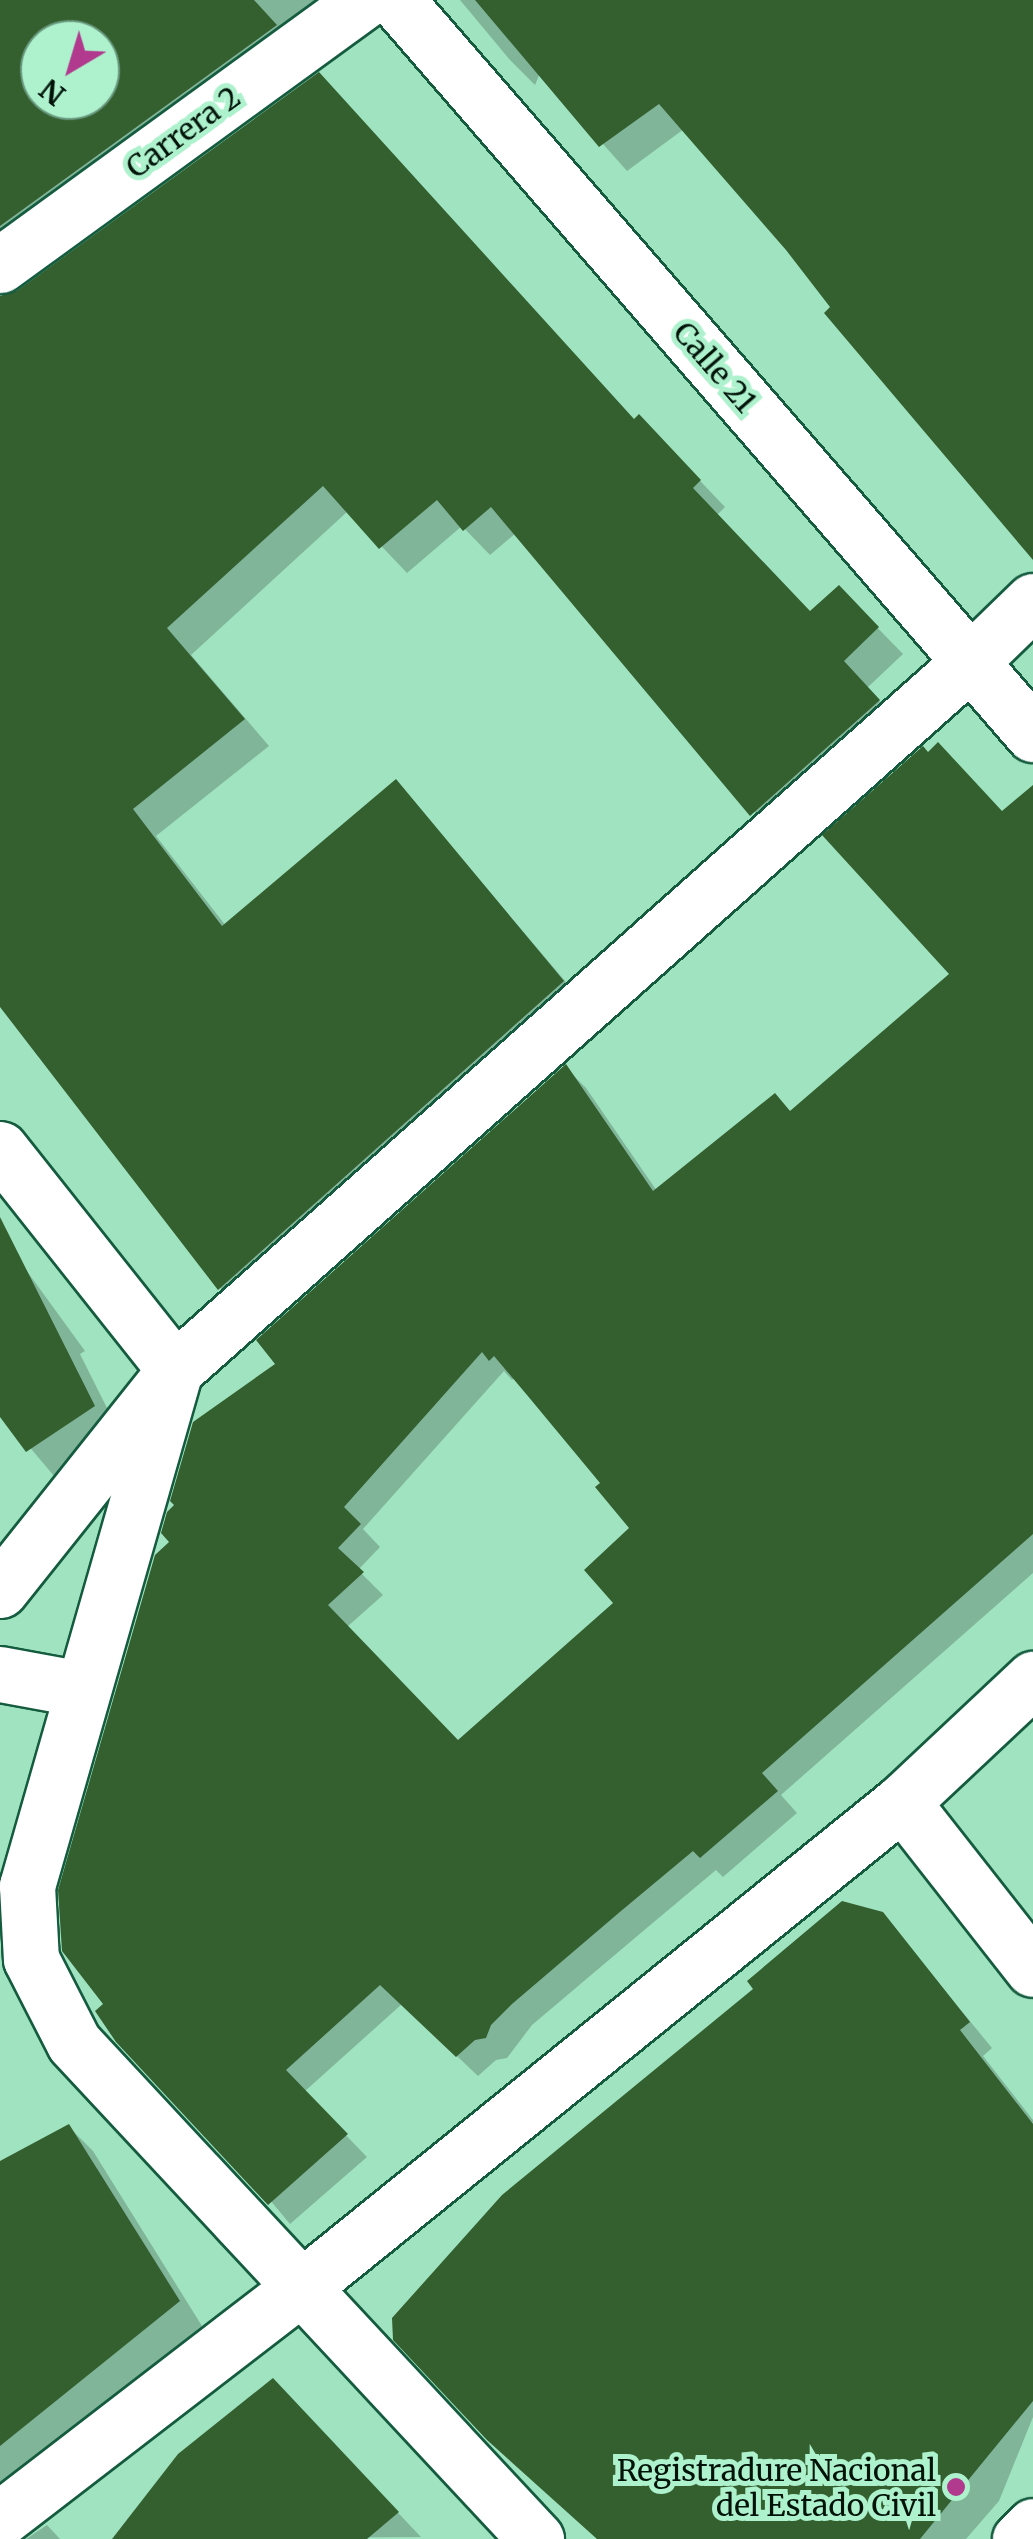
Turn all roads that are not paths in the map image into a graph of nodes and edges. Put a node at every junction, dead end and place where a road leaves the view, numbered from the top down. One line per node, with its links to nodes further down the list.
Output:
1 (365, 0): 3 (street, Carrera 2)
2 (396, 0): 5 (street, Calle 21)
3 (0, 265)
4 (1033, 601): 5 (street)
5 (971, 662): 6 (street, Calle 21); 8 (street)
6 (1033, 734)
7 (0, 1149): 8 (street)
8 (175, 1370): 9 (street); 12 (street)
9 (0, 1590)
10 (0, 1674): 12 (street)
11 (1033, 1679): 13 (street)
12 (82, 1690): 15 (street)
13 (902, 1802): 14 (street); 15 (street)
14 (1033, 1969)
15 (303, 2286): 16 (street); 18 (street)
16 (0, 2520)
17 (1033, 2526): 19 (street)
18 (536, 2539)
19 (1020, 2539)

